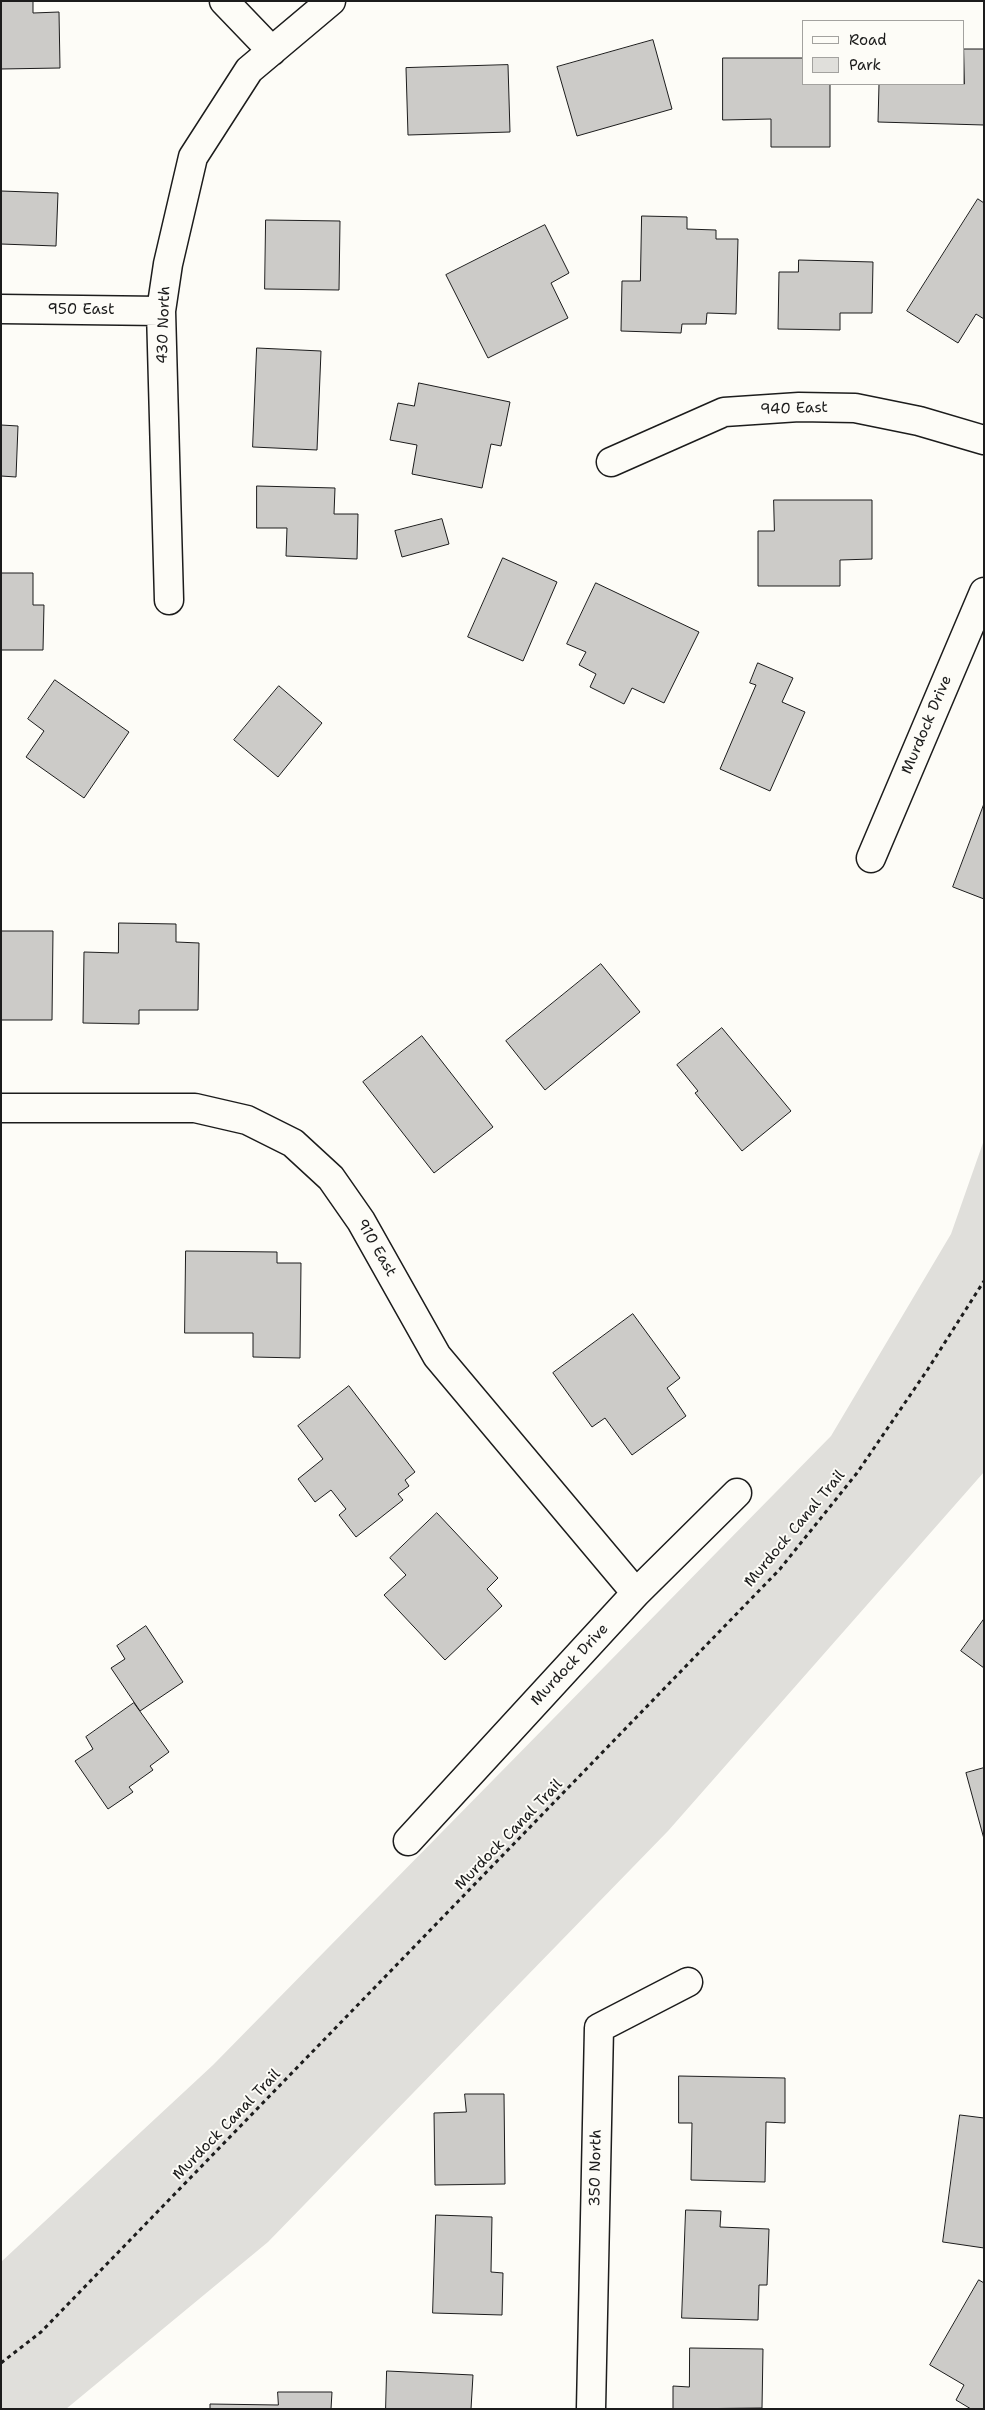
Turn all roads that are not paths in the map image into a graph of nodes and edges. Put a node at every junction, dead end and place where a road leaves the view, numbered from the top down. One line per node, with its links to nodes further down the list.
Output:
1 (224, 1): 3 (street)
2 (331, 1): 3 (street, 430 North)
3 (272, 51): 5 (street, 430 North)
4 (1, 309): 5 (street, 950 East)
5 (161, 310): 9 (street, 430 North)
6 (984, 440): 7 (street, 940 East)
7 (611, 462)
8 (984, 592): 10 (street, Murdock Drive)
9 (169, 600)
10 (871, 858)
11 (1, 1108): 13 (street, 910 East)
12 (737, 1493): 13 (street, Murdock Drive)
13 (636, 1593): 14 (street, Murdock Drive)
14 (408, 1841)
15 (688, 1982): 16 (street, 350 North)
16 (591, 2409)

